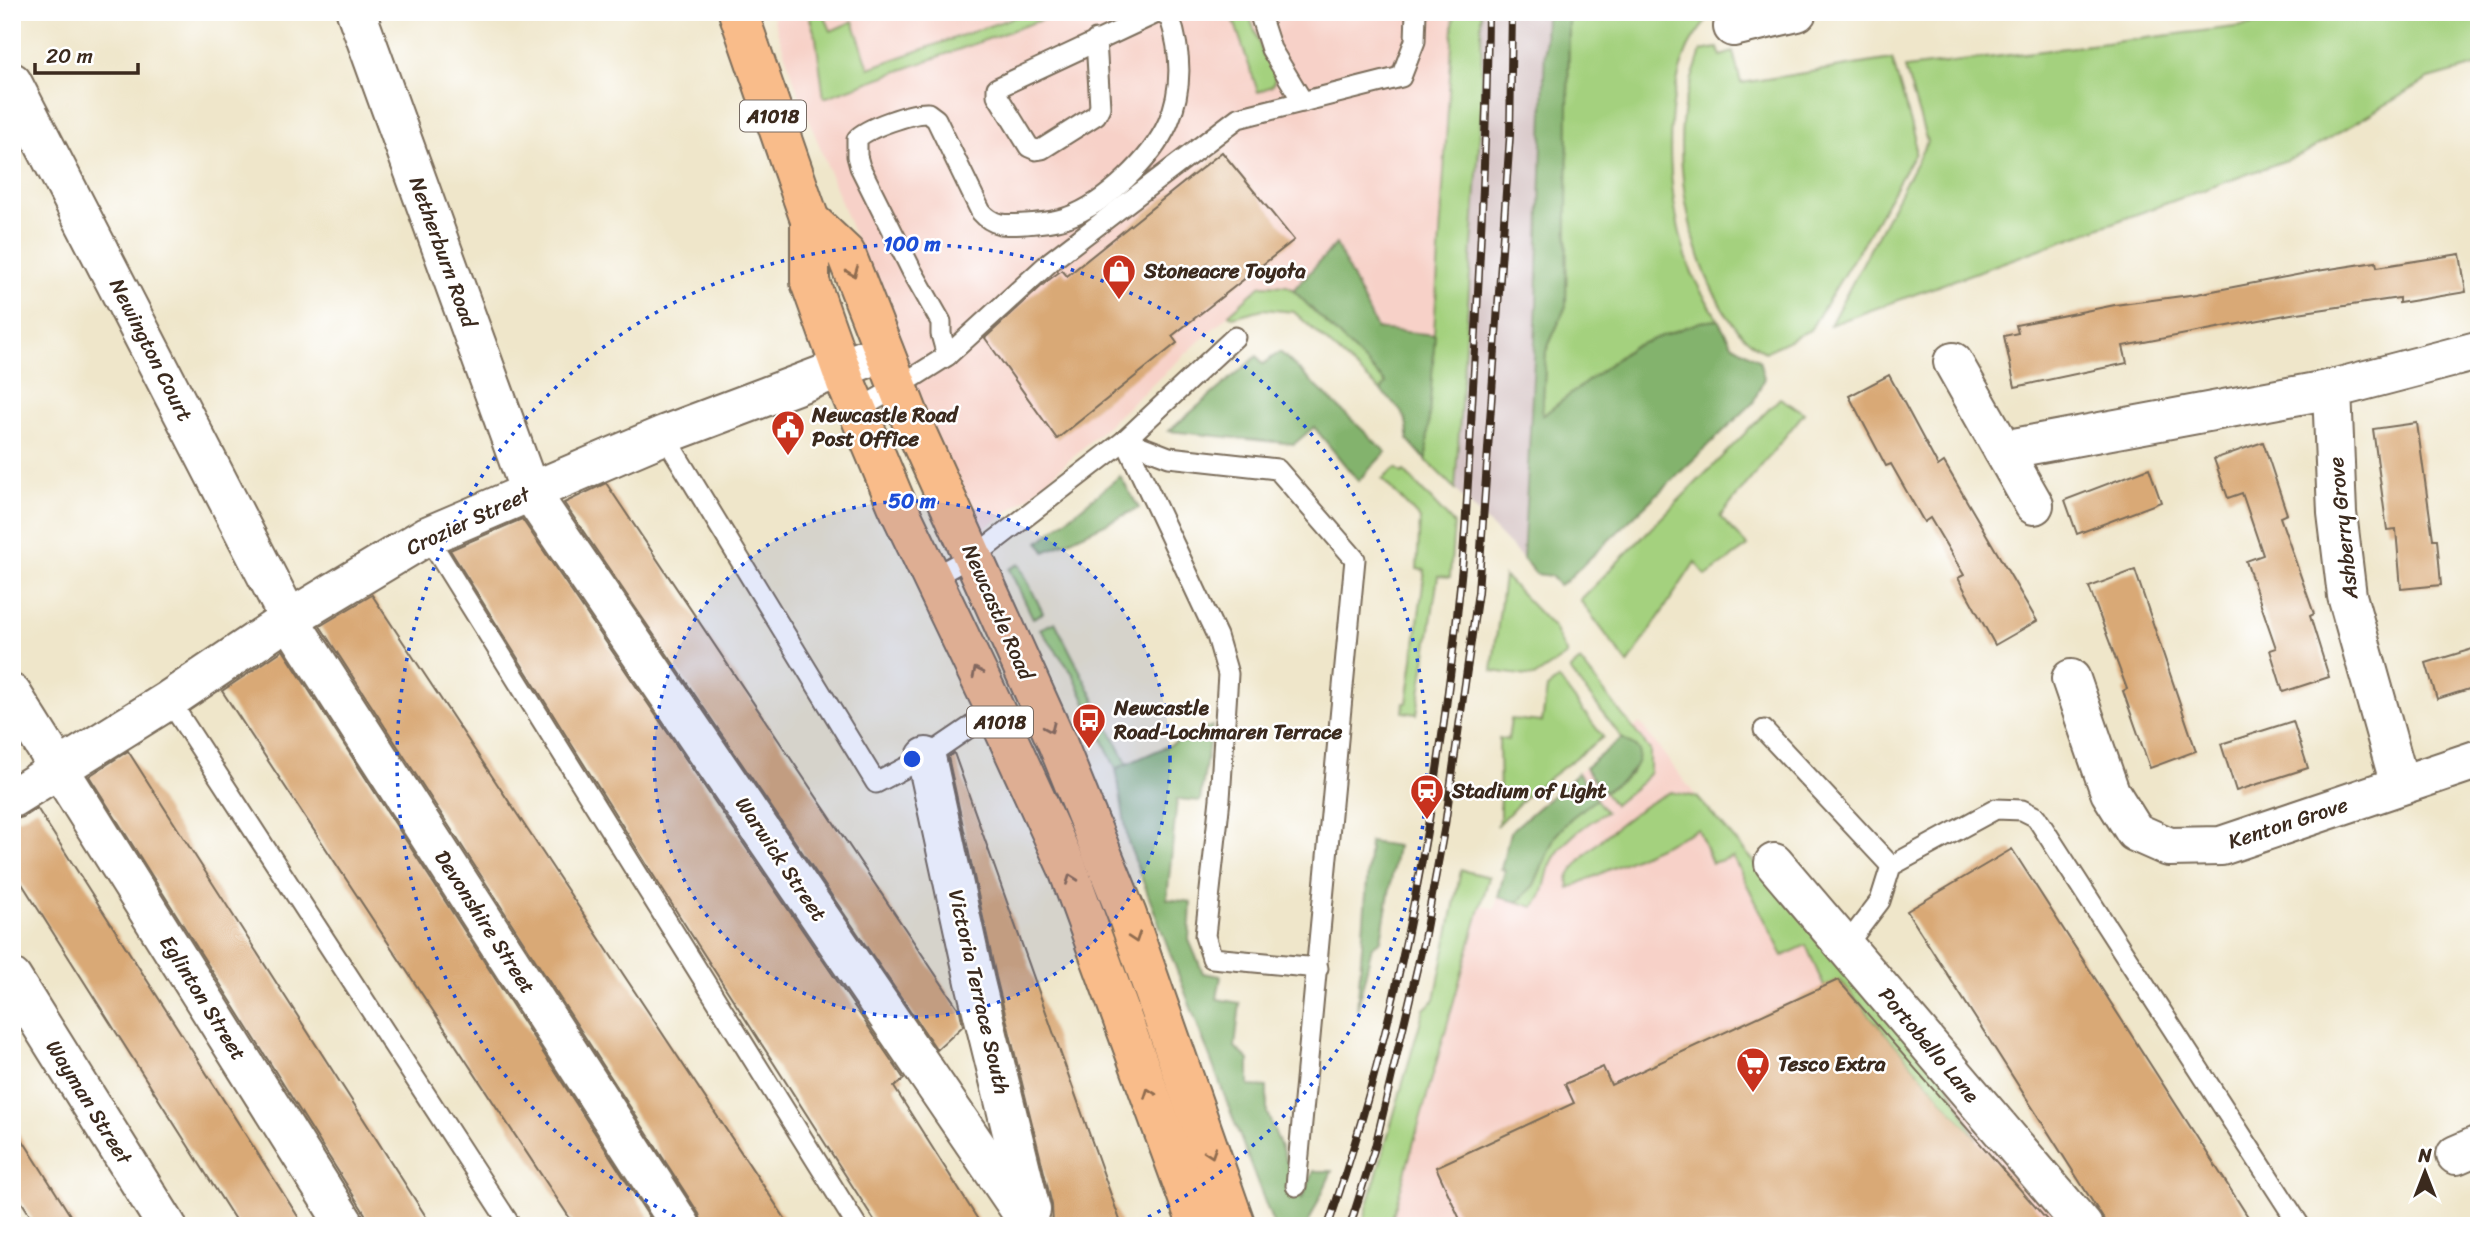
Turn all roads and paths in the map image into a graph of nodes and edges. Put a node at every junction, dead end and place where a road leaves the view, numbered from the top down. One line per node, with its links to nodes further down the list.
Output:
1 (356, 12): 24 (street, Netherburn Road)
2 (738, 12): 11 (highway, Newcastle Road / A1018)
3 (1159, 12): 8 (lane); 15 (lane)
4 (1259, 12): 10 (lane)
5 (1416, 12): 10 (lane)
6 (1797, 12): 7 (street)
7 (1733, 27)
8 (1096, 40): 8 (lane)
9 (12, 82): 29 (street, Newington Court)
10 (1303, 102): 15 (lane)
11 (810, 220): 14 (highway, Newcastle Road / A1018, one-way to 14); 17 (highway, A1018)
12 (1236, 337): 22 (lane)
13 (2477, 351): 19 (street)
14 (884, 352): 17 (street, Crozier Street); 18 (highway, Newcastle Road / A1018)
15 (947, 356): 18 (lane)
16 (1953, 362): 23 (street)
17 (841, 370): 20 (highway, A1018); 21 (street, Crozier Street)
18 (898, 387): 20 (lane); 27 (highway, Newcastle Road / A1018)
19 (2332, 389): 23 (street); 38 (street, Ashberry Grove)
20 (857, 410): 28 (highway, A1018)
21 (664, 436): 24 (street, Crozier Street); 35 (lane)
22 (1125, 439): 27 (lane); 43 (lane); 43 (lane)
23 (2003, 450): 25 (street)
24 (530, 492): 26 (street, Crozier Street); 51 (street, Warwick Street)
25 (2034, 505)
26 (427, 536): 29 (street, Crozier Street); 50 (lane)
27 (972, 556): 28 (lane); 53 (highway, Newcastle Road / A1018, one-way to 53)
28 (932, 578): 33 (highway, A1018, one-way to 28)
29 (289, 619): 32 (street, Crozier Street); 49 (street, Devonshire Street)
30 (2071, 679): 38 (street, Kenton Grove)
31 (12, 694): 37 (street, Eglinton Street)
32 (169, 700): 37 (street, Crozier Street); 48 (lane)
33 (995, 710): 35 (lane); 52 (highway, A1018, one-way to 33)
34 (1764, 730): 41 (lane)
35 (926, 757): 51 (street, Victoria Terrace South)
36 (2479, 759): 38 (street, Kenton Grove)
37 (60, 769): 39 (street, Crozier Street); 47 (street, Eglinton Street)
38 (2400, 785)
39 (12, 798)
40 (1774, 863): 42 (street, Portobello Lane)
41 (1891, 866): 42 (lane); 55 (lane)
42 (1845, 947): 54 (street, Portobello Lane)
43 (1318, 968): 45 (lane)
44 (12, 978): 46 (street, Wayman Street)
45 (1296, 1186)
46 (167, 1226)
47 (346, 1226)
48 (511, 1226)
49 (681, 1226)
50 (857, 1226)
51 (1033, 1226)
52 (1198, 1226)
53 (1236, 1226)
54 (2083, 1226)
55 (2300, 1226)

